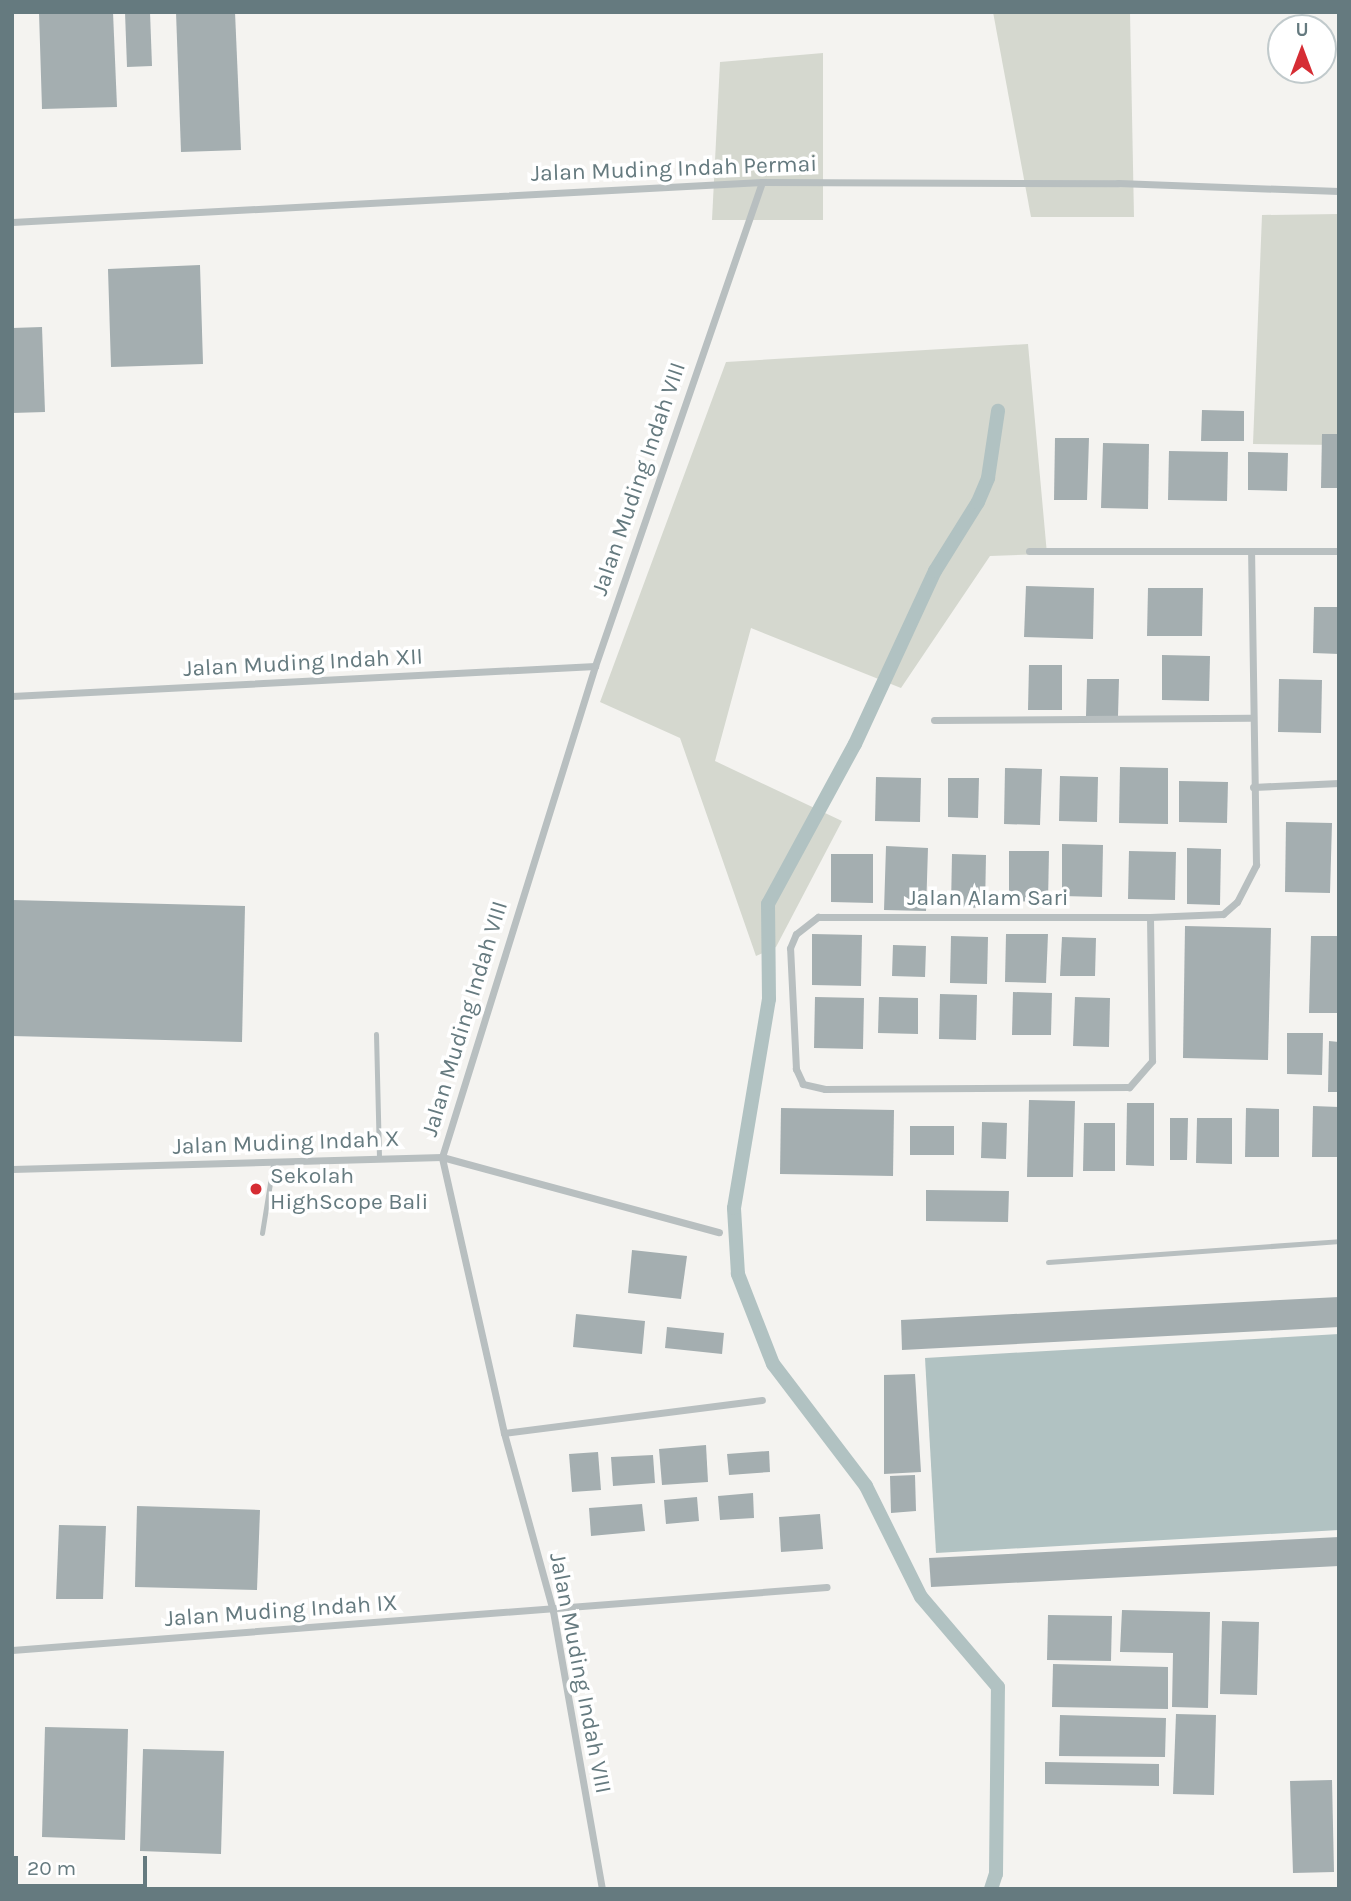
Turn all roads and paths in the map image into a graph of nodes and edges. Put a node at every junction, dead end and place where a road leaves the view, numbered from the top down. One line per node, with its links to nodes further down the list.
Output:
1 (762, 182): 2 (street, Jalan Muding Indah Permai); 3 (street, Jalan Muding Indah Permai); 7 (street, Jalan Muding Indah VIII)
2 (1339, 191)
3 (12, 222)
4 (1028, 551): 5 (street)
5 (1251, 551): 6 (street); 9 (street, Jalan Alam Sari)
6 (1339, 551)
7 (595, 666): 8 (street, Jalan Muding Indah XII); 15 (street, Jalan Muding Indah VIII)
8 (12, 696)
9 (1250, 719): 10 (street); 12 (street, Jalan Alam Sari)
10 (934, 720)
11 (1339, 783): 12 (street)
12 (1253, 787): 13 (street, Jalan Alam Sari)
13 (1150, 917): 13 (street, Jalan Alam Sari)
14 (376, 1034): 16 (lane)
15 (442, 1157): 16 (street, Jalan Muding Indah X); 19 (street, Jalan Muding Indah X); 24 (street, Jalan Muding Indah VIII)
16 (379, 1158): 17 (street, Jalan Muding Indah X)
17 (272, 1164): 18 (street, Jalan Muding Indah X); 20 (lane)
18 (12, 1169)
19 (719, 1232)
20 (262, 1233)
21 (1339, 1241): 22 (lane)
22 (1048, 1262)
23 (762, 1400): 24 (street)
24 (504, 1433): 26 (street, Jalan Muding Indah VIII)
25 (827, 1587): 26 (street, Jalan Muding Indah IX)
26 (553, 1611): 27 (street, Jalan Muding Indah IX); 28 (street, Jalan Muding Indah VIII)
27 (12, 1650)
28 (602, 1889)

